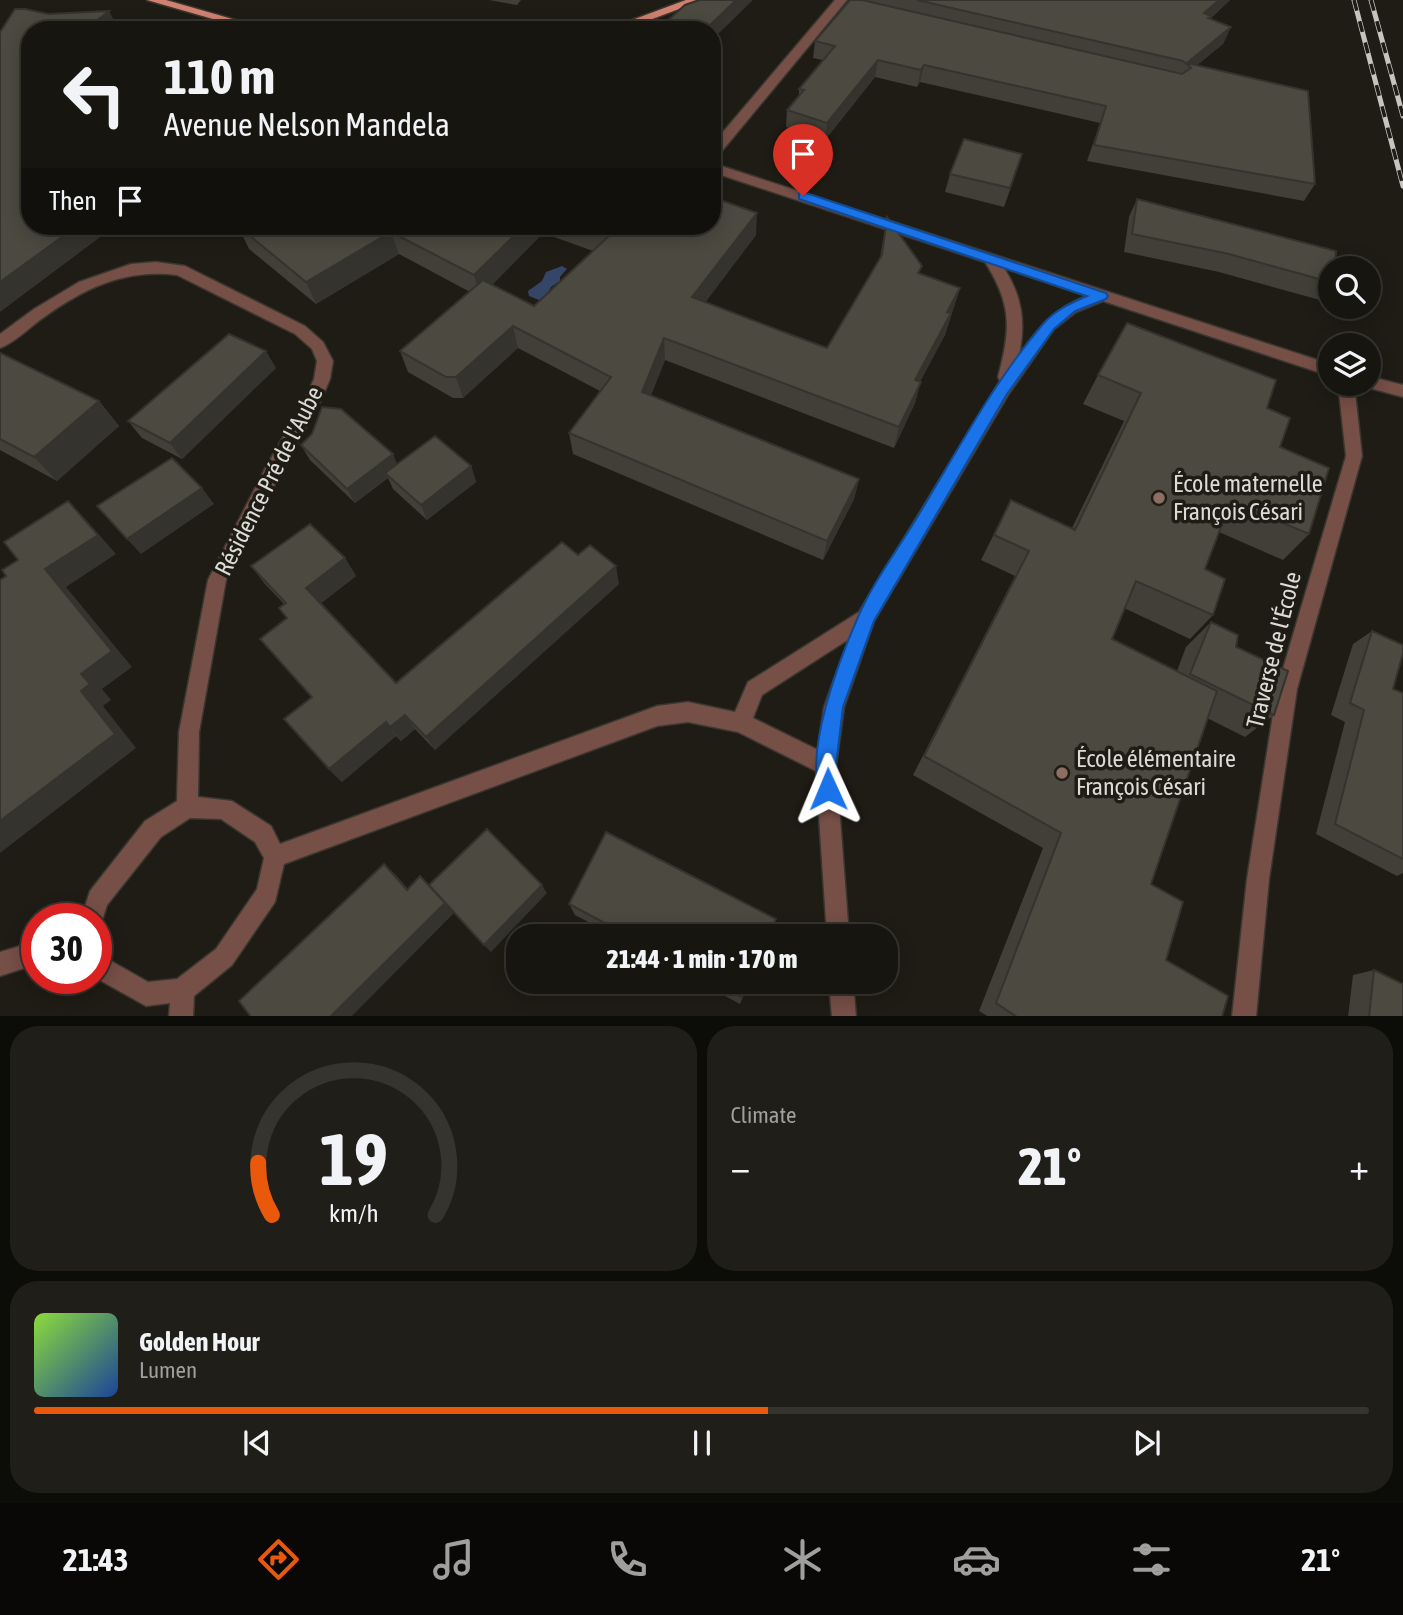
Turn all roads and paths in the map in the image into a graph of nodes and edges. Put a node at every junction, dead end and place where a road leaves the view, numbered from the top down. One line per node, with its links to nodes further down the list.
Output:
1 (153, 0): 4 (main road)
2 (697, 0): 5 (main road)
3 (843, 5): 6 (street)
4 (231, 21)
5 (637, 21)
6 (721, 144)
7 (721, 170): 8 (street)
8 (991, 260): 9 (street); 12 (street)
9 (1101, 296): 11 (street); 12 (street)
10 (0, 342): 17 (street, Résidence Pré de l'Aube)
11 (1318, 366)
12 (1002, 390): 14 (street)
13 (1347, 396): 28 (street, Traverse de l'École)
14 (866, 618): 15 (street); 16 (street)
15 (741, 723): 16 (street); 18 (street)
16 (827, 765): 20 (street)
17 (187, 807): 18 (street); 19 (street)
18 (275, 857): 24 (street)
19 (97, 903)
20 (837, 924)
21 (21, 957): 22 (street)
22 (0, 964)
23 (112, 974): 24 (street)
24 (182, 990): 26 (street)
25 (842, 994): 27 (street)
26 (181, 1016)
27 (844, 1016)
28 (1244, 1016)

